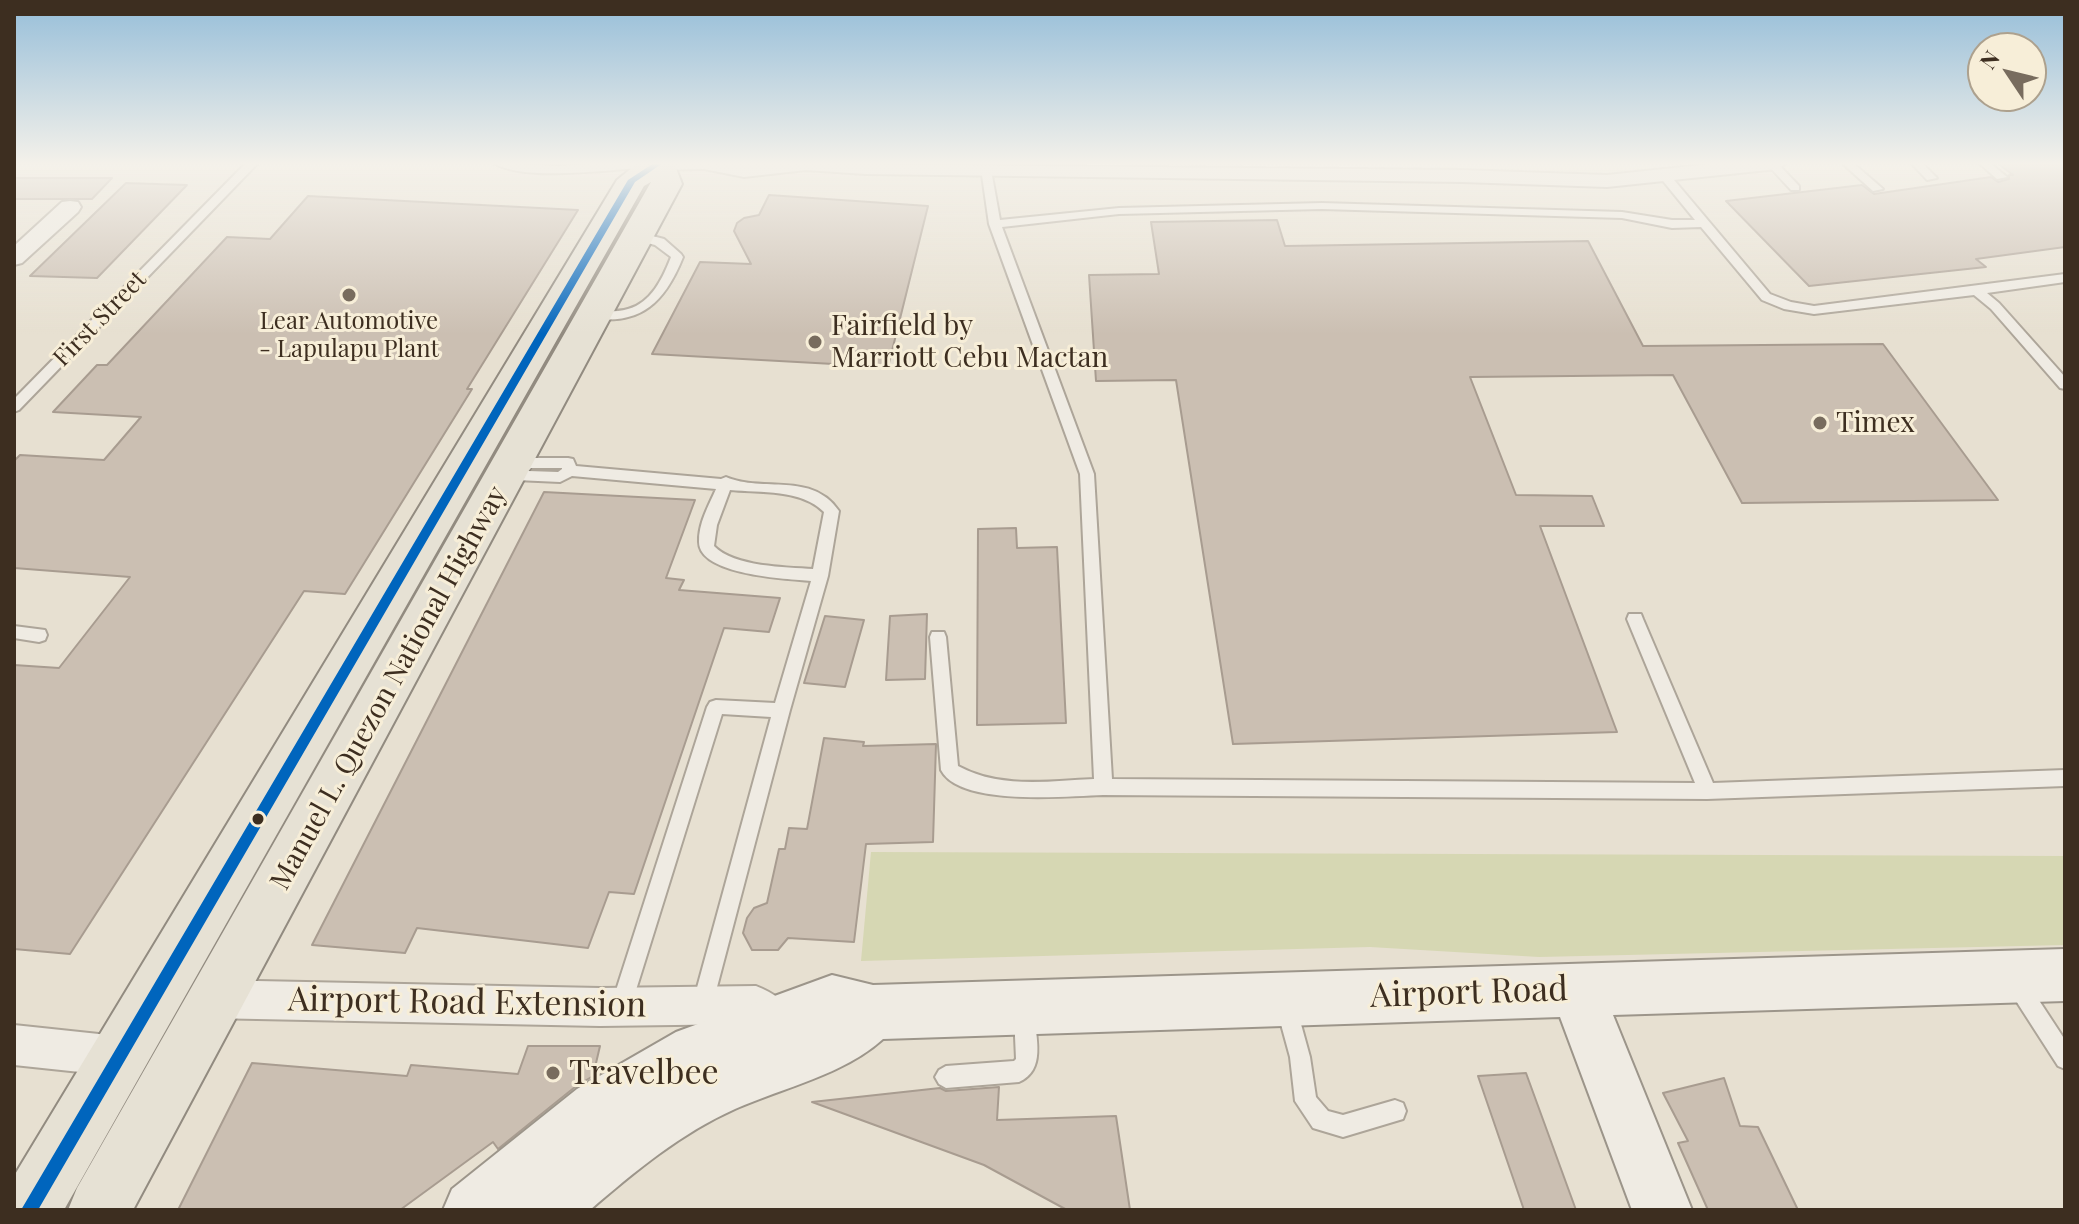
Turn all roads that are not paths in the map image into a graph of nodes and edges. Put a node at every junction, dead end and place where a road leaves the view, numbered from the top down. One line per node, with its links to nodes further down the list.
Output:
1 (56, 220): 12 (street)
2 (196, 220): 17 (lane, First Street)
3 (609, 220): 32 (main road, Manuel L. Quezon National Highway)
4 (646, 220): 11 (main road, Manuel L. Quezon National Highway)
5 (995, 220): 10 (lane)
6 (1032, 220): 10 (lane)
7 (1650, 220): 9 (lane)
8 (1699, 220): 9 (lane)
9 (1701, 223): 14 (lane)
10 (995, 224): 27 (lane)
11 (637, 236): 15 (main road, Manuel L. Quezon National Highway); 15 (lane)
12 (14, 258)
13 (2065, 278): 14 (lane)
14 (1977, 291): 16 (lane)
15 (594, 315): 18 (main road, Manuel L. Quezon National Highway)
16 (2065, 385)
17 (14, 407)
18 (516, 469): 19 (lane); 33 (main road, Manuel L. Quezon National Highway)
19 (726, 482): 20 (lane); 20 (lane)
20 (820, 576): 25 (lane)
21 (1635, 619): 28 (lane)
22 (14, 632): 23 (lane)
23 (39, 635)
24 (938, 637): 27 (lane)
25 (781, 710): 35 (lane); 38 (lane)
26 (2065, 778): 28 (lane)
27 (1103, 787): 28 (lane)
28 (1707, 791)
29 (2065, 975): 30 (street, Airport Road)
30 (2013, 977): 31 (street, Airport Road); 41 (lane)
31 (1576, 990): 34 (street, Airport Road); 49 (street)
32 (154, 998): 33 (street, Airport Road Extension); 40 (main road, Manuel L. Quezon National Highway)
33 (216, 999): 35 (street, Airport Road Extension); 42 (main road, Manuel L. Quezon National Highway)
34 (1284, 1000): 36 (street, Airport Road); 44 (lane)
35 (620, 1006): 38 (street, Airport Road Extension)
36 (1024, 1007): 37 (street, Airport Road); 43 (lane)
37 (873, 1012): 38 (street, Airport Road); 48 (street)
38 (699, 1028): 47 (street, Airport Road)
39 (14, 1045): 40 (street)
40 (119, 1057): 42 (street); 45 (main road, Manuel L. Quezon National Highway)
41 (2065, 1059)
42 (180, 1064): 46 (main road, Manuel L. Quezon National Highway)
43 (946, 1077)
44 (1395, 1111)
45 (29, 1210)
46 (99, 1210)
47 (473, 1210)
48 (544, 1210)
49 (1662, 1210)

